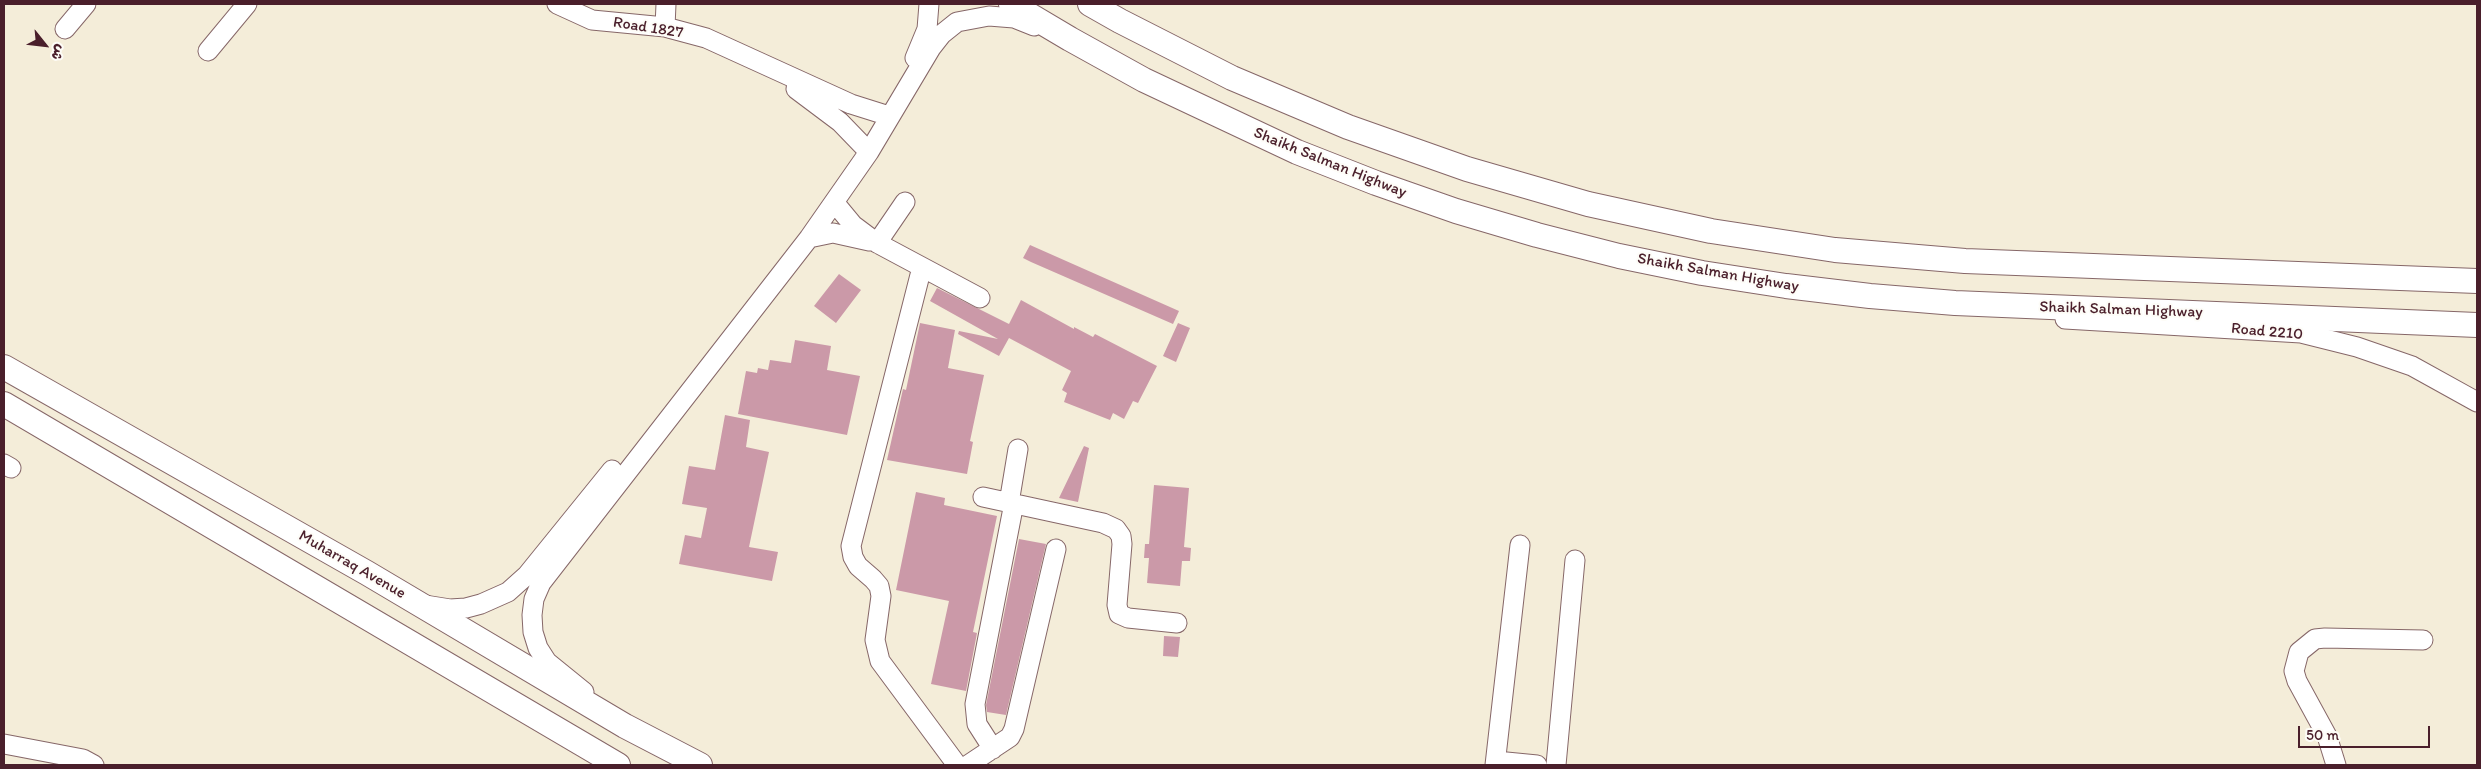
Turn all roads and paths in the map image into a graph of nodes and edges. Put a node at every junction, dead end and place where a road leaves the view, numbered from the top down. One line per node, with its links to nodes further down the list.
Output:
1 (86, 4): 9 (street)
2 (247, 4): 11 (street)
3 (557, 4): 8 (street, Road 1827)
4 (666, 4): 8 (street)
5 (930, 4): 13 (street)
6 (1011, 4): 10 (main road, Shaikh Salman Highway)
7 (1090, 4): 20 (main road)
8 (665, 27): 12 (street, Road 1827)
9 (65, 29)
10 (1070, 40): 13 (street); 22 (main road, Shaikh Salman Highway)
11 (208, 50)
12 (766, 65): 13 (street, Road 1827); 14 (street, Road 1827)
13 (885, 115): 14 (street)
14 (866, 150): 15 (street); 33 (street)
15 (834, 202): 17 (street); 18 (street)
16 (904, 202): 18 (street)
17 (809, 238): 18 (street); 36 (street)
18 (877, 243): 19 (street)
19 (922, 267): 21 (street); 43 (street)
20 (2477, 281)
21 (980, 298)
22 (1955, 303): 23 (main road, Shaikh Salman Highway); 25 (street, Road 2210)
23 (2477, 325)
24 (4, 367): 33 (main road, Muharraq Avenue)
25 (2477, 402)
26 (8, 407): 41 (main road)
27 (1018, 449): 29 (street)
28 (983, 497): 29 (street)
29 (1011, 503): 34 (street); 38 (street)
30 (1520, 545): 39 (street)
31 (1056, 549): 38 (street)
32 (1575, 560): 46 (street)
33 (419, 604): 36 (main road, Muharraq Avenue)
34 (1177, 623)
35 (2423, 640): 47 (street)
36 (625, 726): 42 (main road, Muharraq Avenue)
37 (4, 744): 40 (street)
38 (993, 749): 44 (street)
39 (1496, 763): 45 (street)
40 (94, 765)
41 (618, 765)
42 (700, 765)
43 (957, 765)
44 (968, 765)
45 (1537, 765)
46 (1556, 765)
47 (2336, 765)

